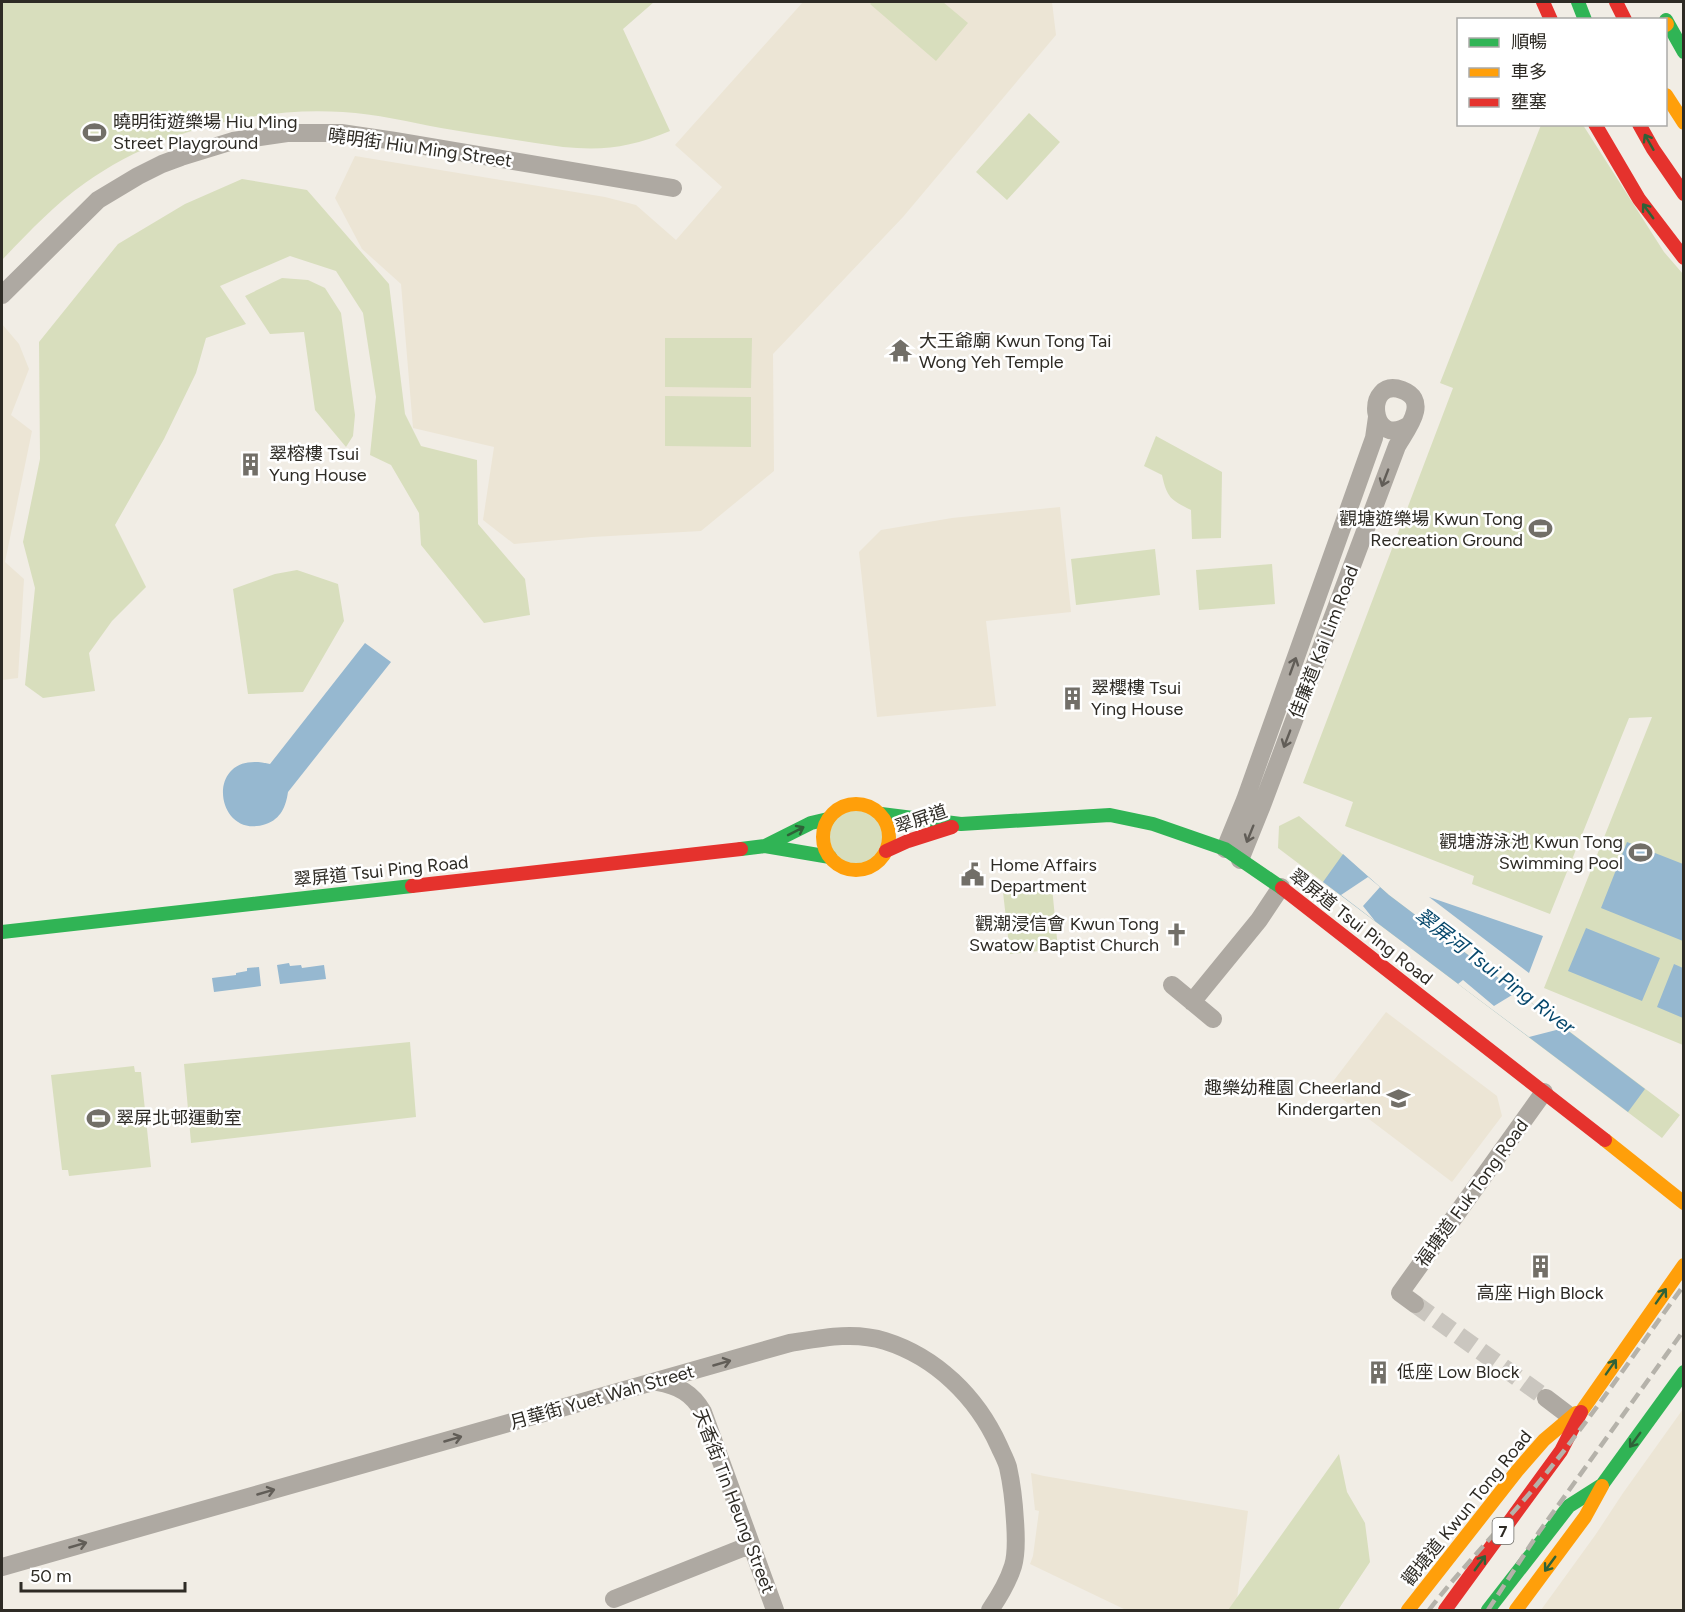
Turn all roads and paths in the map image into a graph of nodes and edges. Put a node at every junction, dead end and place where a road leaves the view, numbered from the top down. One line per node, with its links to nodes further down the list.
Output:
1 (1543, 2): 4 (main road)
2 (1578, 2): 5 (main road)
3 (1616, 2): 6 (main road)
4 (1550, 18)
5 (1584, 18)
6 (1623, 18)
7 (1667, 24): 8 (main road)
8 (1683, 52)
9 (1667, 98): 10 (main road)
10 (1683, 123)
11 (1596, 126): 15 (main road, one-way to 11)
12 (1640, 126): 14 (main road, one-way to 12)
13 (673, 188): 16 (street, 曉明街 Hiu Ming Street)
14 (1683, 194)
15 (1683, 258)
16 (2, 295)
17 (1377, 417): 18 (street); 18 (street); 23 (street, 佳廉道 Kai Lim Road, one-way to 17)
18 (1409, 424): 26 (street, 佳廉道 Kai Lim Road, one-way to 26)
19 (881, 814): 20 (main road); 21 (main road, 翠屏道); 24 (main road)
20 (828, 819): 22 (main road, one-way to 20); 25 (main road)
21 (961, 824): 23 (main road, 翠屏道 Tsui Ping Road); 24 (main road, 翠屏道)
22 (765, 846): 25 (main road); 28 (main road, 翠屏道 Tsui Ping Road)
23 (1224, 849): 26 (main road, 翠屏道 Tsui Ping Road)
24 (886, 850): 25 (main road)
25 (830, 857)
26 (1240, 860): 27 (main road, 翠屏道 Tsui Ping Road)
27 (1281, 887): 30 (street); 32 (main road, 翠屏道 Tsui Ping Road)
28 (2, 932)
29 (1172, 985): 30 (street)
30 (1192, 1002): 31 (street)
31 (1213, 1019)
32 (1544, 1092): 33 (main road, 翠屏道 Tsui Ping Road); 35 (street, 福塘道 Fuk Tong Road)
33 (1683, 1203)
34 (1683, 1265): 39 (main road, 觀塘道 Kwun Tong Road / 7, one-way to 34)
35 (1407, 1298)
36 (1683, 1372): 40 (main road, 7, one-way to 40)
37 (656, 1382): 41 (street, 天香街 Tin Heung Street); 42 (street, 月華街 Yuet Wah Street, one-way to 37); 45 (street, 月華街 Yuet Wah Street, one-way to 45)
38 (1546, 1398): 39 (street)
39 (1577, 1412): 46 (main road, 觀塘道 Kwun Tong Road); 47 (main road, 觀塘道 Kwun Tong Road / 7, one-way to 39)
40 (1602, 1485): 48 (main road, 7); 49 (main road, one-way to 49)
41 (750, 1545): 43 (street); 44 (street, 天香街 Tin Heung Street)
42 (2, 1567)
43 (614, 1599)
44 (775, 1611)
45 (990, 1611)
46 (1408, 1611)
47 (1445, 1611)
48 (1488, 1611)
49 (1516, 1611)

